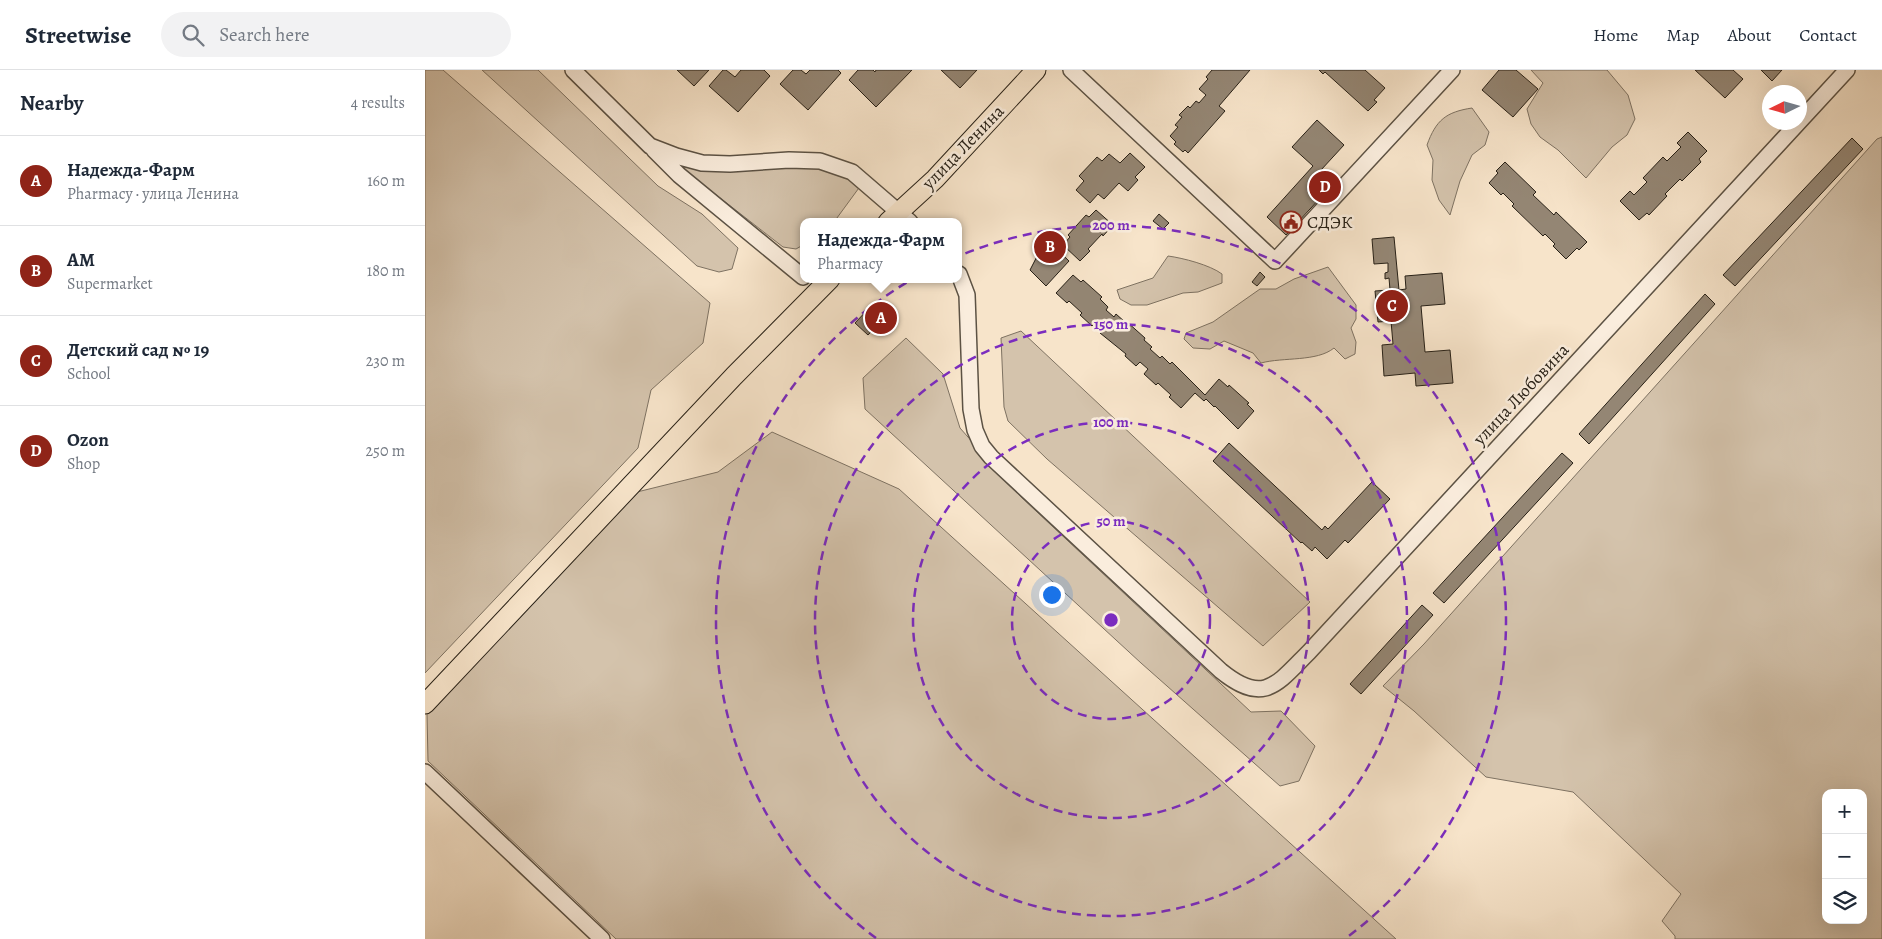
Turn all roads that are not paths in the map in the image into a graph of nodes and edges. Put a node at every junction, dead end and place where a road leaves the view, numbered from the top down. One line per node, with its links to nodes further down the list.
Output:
1 (573, 70): 8 (street)
2 (1036, 70): 9 (main road, улица Ленина)
3 (1071, 70): 4 (street)
4 (1452, 70)
5 (1847, 70): 6 (street, улица Любовина)
6 (1807, 113)
7 (1792, 130): 11 (street, улица Любовина)
8 (650, 146): 9 (street); 10 (street)
9 (899, 218)
10 (800, 269)
11 (962, 282)
12 (816, 283): 13 (main road)
13 (425, 704)
14 (425, 772): 15 (street)
15 (602, 939)

